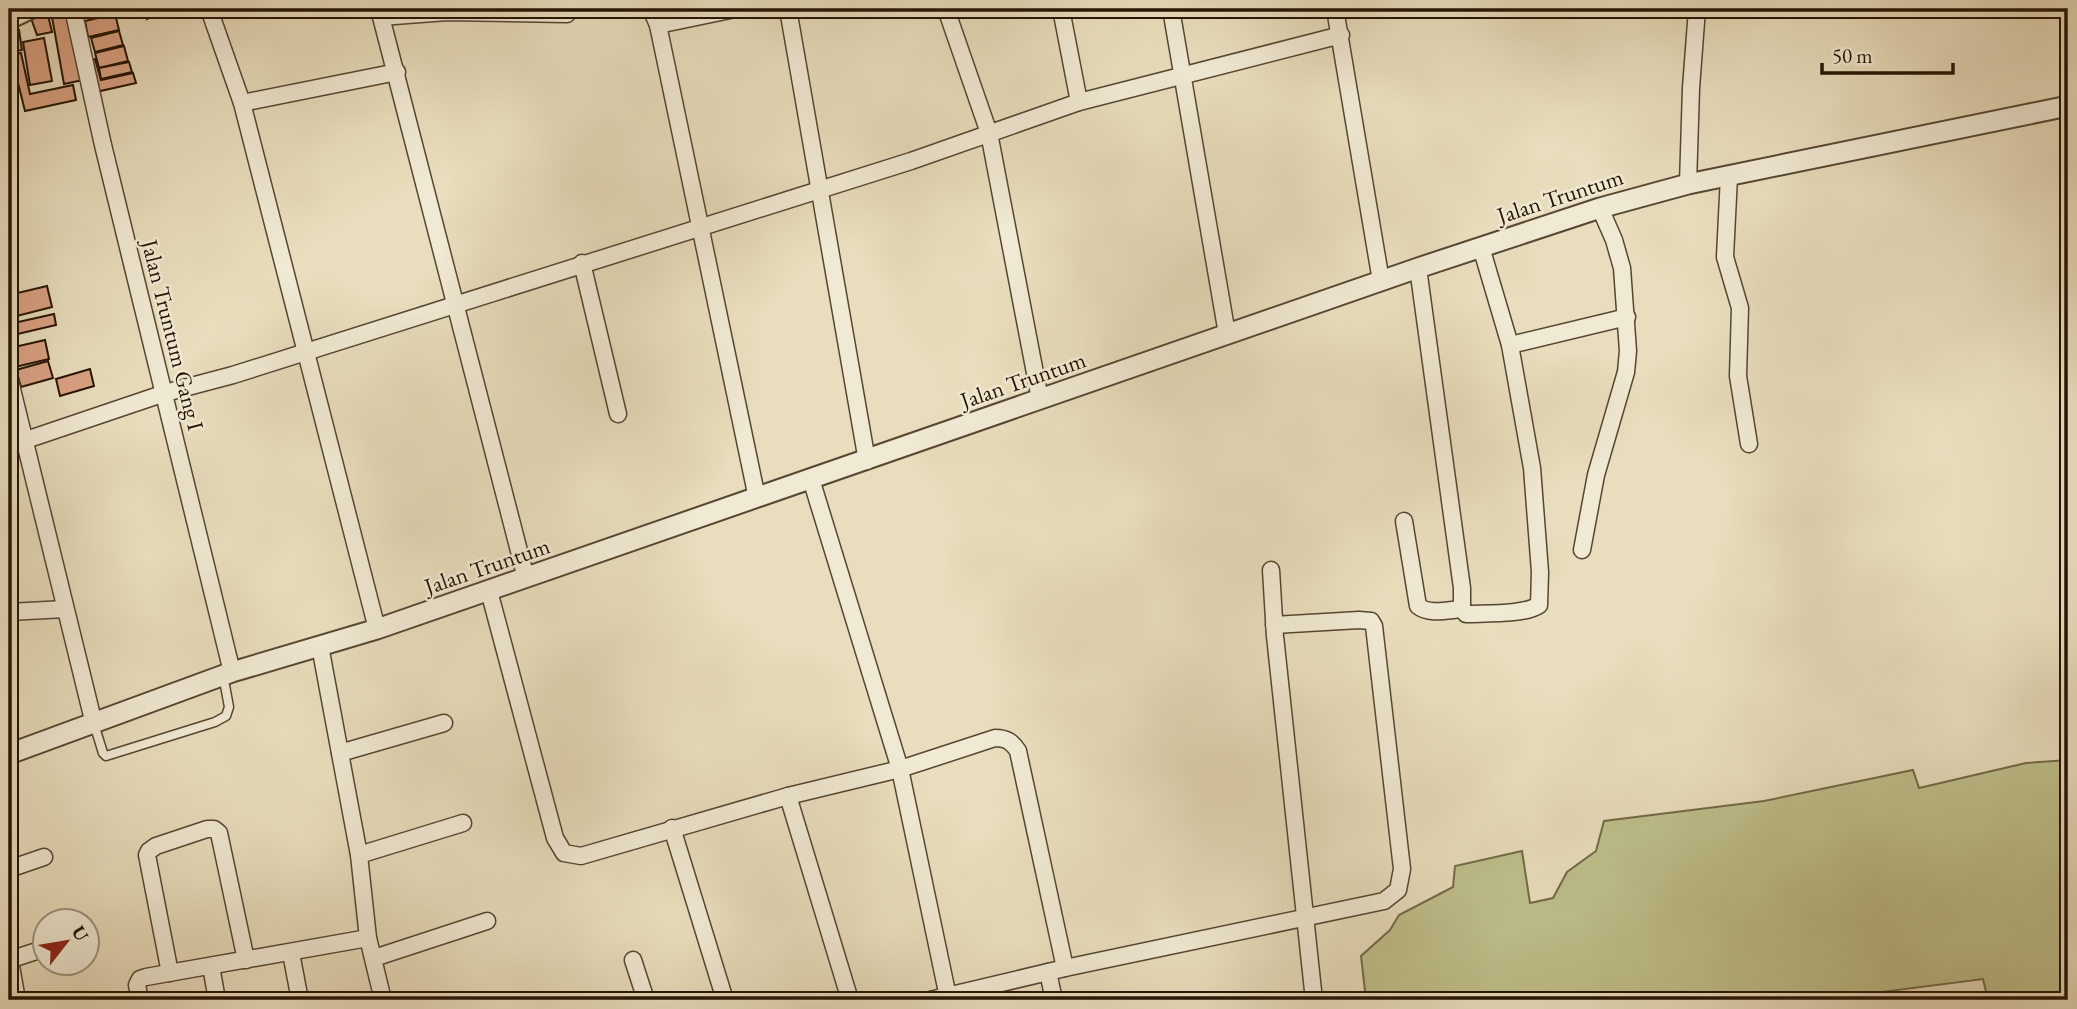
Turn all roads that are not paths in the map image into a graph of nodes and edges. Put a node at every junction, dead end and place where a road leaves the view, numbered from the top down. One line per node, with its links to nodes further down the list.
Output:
1 (30, 9): 14 (street)
2 (73, 9): 38 (street, Jalan Truntum Gang I)
3 (209, 9): 20 (street)
4 (651, 9): 15 (street)
5 (735, 9): 15 (street)
6 (788, 9): 25 (street)
7 (946, 9): 22 (street)
8 (1060, 9): 19 (street)
9 (1171, 9): 18 (street)
10 (1335, 9): 16 (street)
11 (1697, 9): 24 (street)
12 (380, 13): 13 (street); 17 (street)
13 (567, 14)
14 (9, 19)
15 (658, 25): 27 (street)
16 (1340, 35): 18 (street); 31 (street)
17 (397, 72): 20 (street); 32 (street)
18 (1181, 75): 19 (street); 34 (street)
19 (1079, 102): 22 (street)
20 (242, 103): 36 (street)
21 (2068, 106): 23 (street, Jalan Truntum)
22 (989, 133): 25 (street); 39 (street)
23 (1729, 176): 24 (street, Jalan Truntum); 42 (street)
24 (1688, 184): 26 (street, Jalan Truntum)
25 (820, 189): 27 (street); 43 (street)
26 (1600, 208): 28 (street, Jalan Truntum); 33 (street)
27 (701, 227): 29 (street); 45 (street)
28 (1480, 247): 30 (street, Jalan Truntum); 35 (street)
29 (582, 263): 32 (street); 40 (street)
30 (1418, 268): 31 (street, Jalan Truntum); 51 (street)
31 (1381, 281): 34 (street, Jalan Truntum)
32 (454, 304): 36 (street); 49 (street)
33 (1627, 317): 35 (street); 47 (street)
34 (1227, 334): 39 (street, Jalan Truntum)
35 (1510, 345): 51 (street)
36 (307, 351): 38 (street); 55 (street)
37 (9, 377): 41 (street)
38 (165, 394): 41 (street); 57 (street, Jalan Truntum Gang I)
39 (1040, 399): 43 (street, Jalan Truntum)
40 (618, 414)
41 (26, 440): 52 (street)
42 (1749, 444)
43 (867, 461): 44 (street, Jalan Truntum)
44 (811, 479): 45 (street, Jalan Truntum); 62 (street)
45 (758, 498): 49 (street, Jalan Truntum)
46 (1404, 521): 51 (street)
47 (1582, 550)
48 (1271, 570): 54 (street)
49 (526, 578): 50 (street, Jalan Truntum)
50 (493, 589): 55 (street, Jalan Truntum); 65 (street)
51 (1462, 608)
52 (65, 609): 53 (street); 59 (street)
53 (9, 612)
54 (1274, 625): 69 (street); 69 (street)
55 (377, 629): 56 (street, Jalan Truntum)
56 (320, 646): 57 (street, Jalan Truntum); 60 (street)
57 (228, 673): 59 (street, Jalan Truntum); 59 (lane)
58 (444, 723): 60 (street)
59 (94, 724): 61 (street, Jalan Truntum)
60 (340, 753): 66 (street)
61 (9, 754)
62 (900, 769): 63 (street); 79 (street); 83 (street)
63 (789, 796): 65 (street); 91 (street)
64 (463, 823): 66 (street)
65 (673, 828): 90 (street)
66 (359, 855): 71 (street)
67 (44, 857): 68 (street)
68 (9, 869)
69 (1306, 917): 79 (street); 94 (street)
70 (487, 921): 75 (street)
71 (368, 937): 73 (street); 75 (street)
72 (32, 952): 74 (street)
73 (291, 953): 76 (street); 87 (street)
74 (9, 958): 84 (street)
75 (374, 958): 88 (street)
76 (246, 960): 78 (street); 81 (street)
77 (633, 960): 89 (street)
78 (211, 966): 81 (street); 86 (street)
79 (1065, 968): 80 (street)
80 (1048, 972): 82 (street); 93 (street)
81 (170, 973): 85 (street)
82 (1002, 992): 83 (street)
83 (948, 997): 92 (street)
84 (17, 1000)
85 (140, 1000)
86 (217, 1000)
87 (300, 1000)
88 (383, 1000)
89 (646, 1000)
90 (725, 1000)
91 (850, 1000)
92 (930, 1000)
93 (1054, 1000)
94 (1314, 1000)

